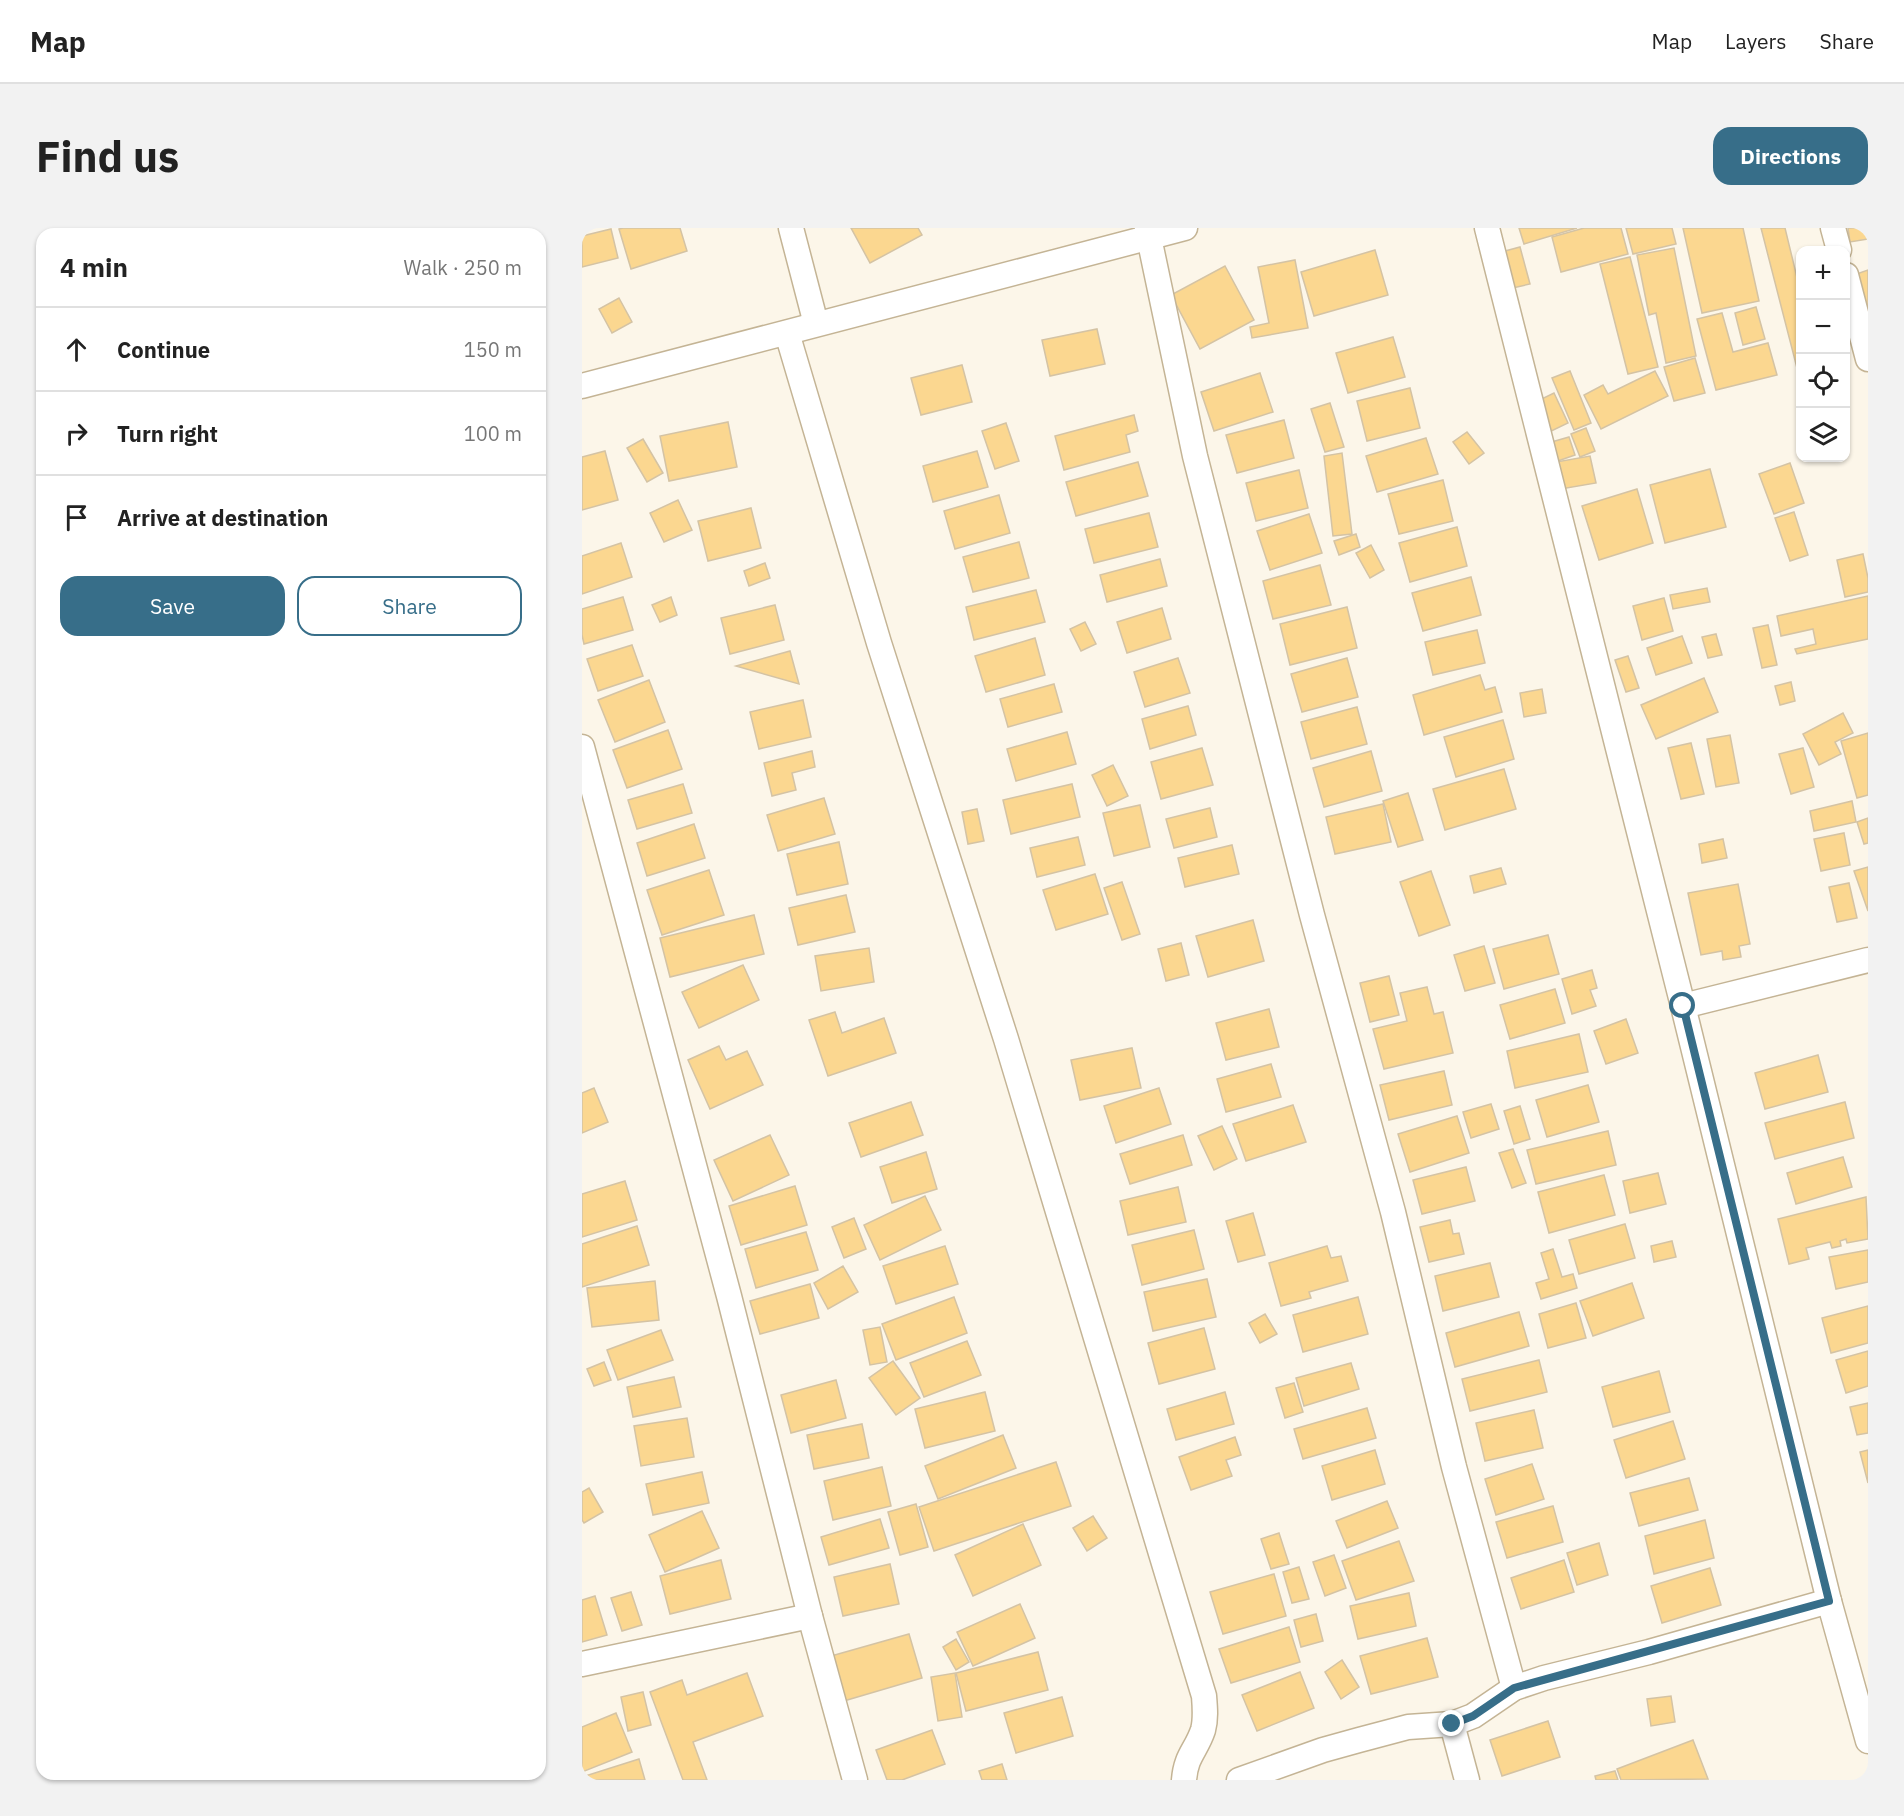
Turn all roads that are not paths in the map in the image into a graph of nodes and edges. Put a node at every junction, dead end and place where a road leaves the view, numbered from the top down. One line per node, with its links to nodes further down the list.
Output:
1 (791, 228): 8 (street)
2 (1185, 228): 5 (street)
3 (1487, 228): 14 (street)
4 (1833, 228): 6 (street)
5 (1148, 232): 8 (street); 18 (street)
6 (1838, 246)
7 (1850, 293): 10 (street)
8 (816, 324): 9 (street)
9 (787, 333): 11 (street); 22 (street)
10 (1868, 359)
11 (582, 386)
12 (582, 747): 16 (street)
13 (1868, 960): 14 (street)
14 (1683, 1006): 15 (street)
15 (1829, 1601): 18 (street); 20 (street)
16 (810, 1616): 17 (street); 21 (street)
17 (582, 1664)
18 (1514, 1688): 19 (street)
19 (1452, 1724): 23 (street); 24 (street)
20 (1868, 1741)
21 (855, 1780)
22 (1184, 1780)
23 (1239, 1780)
24 (1467, 1780)

